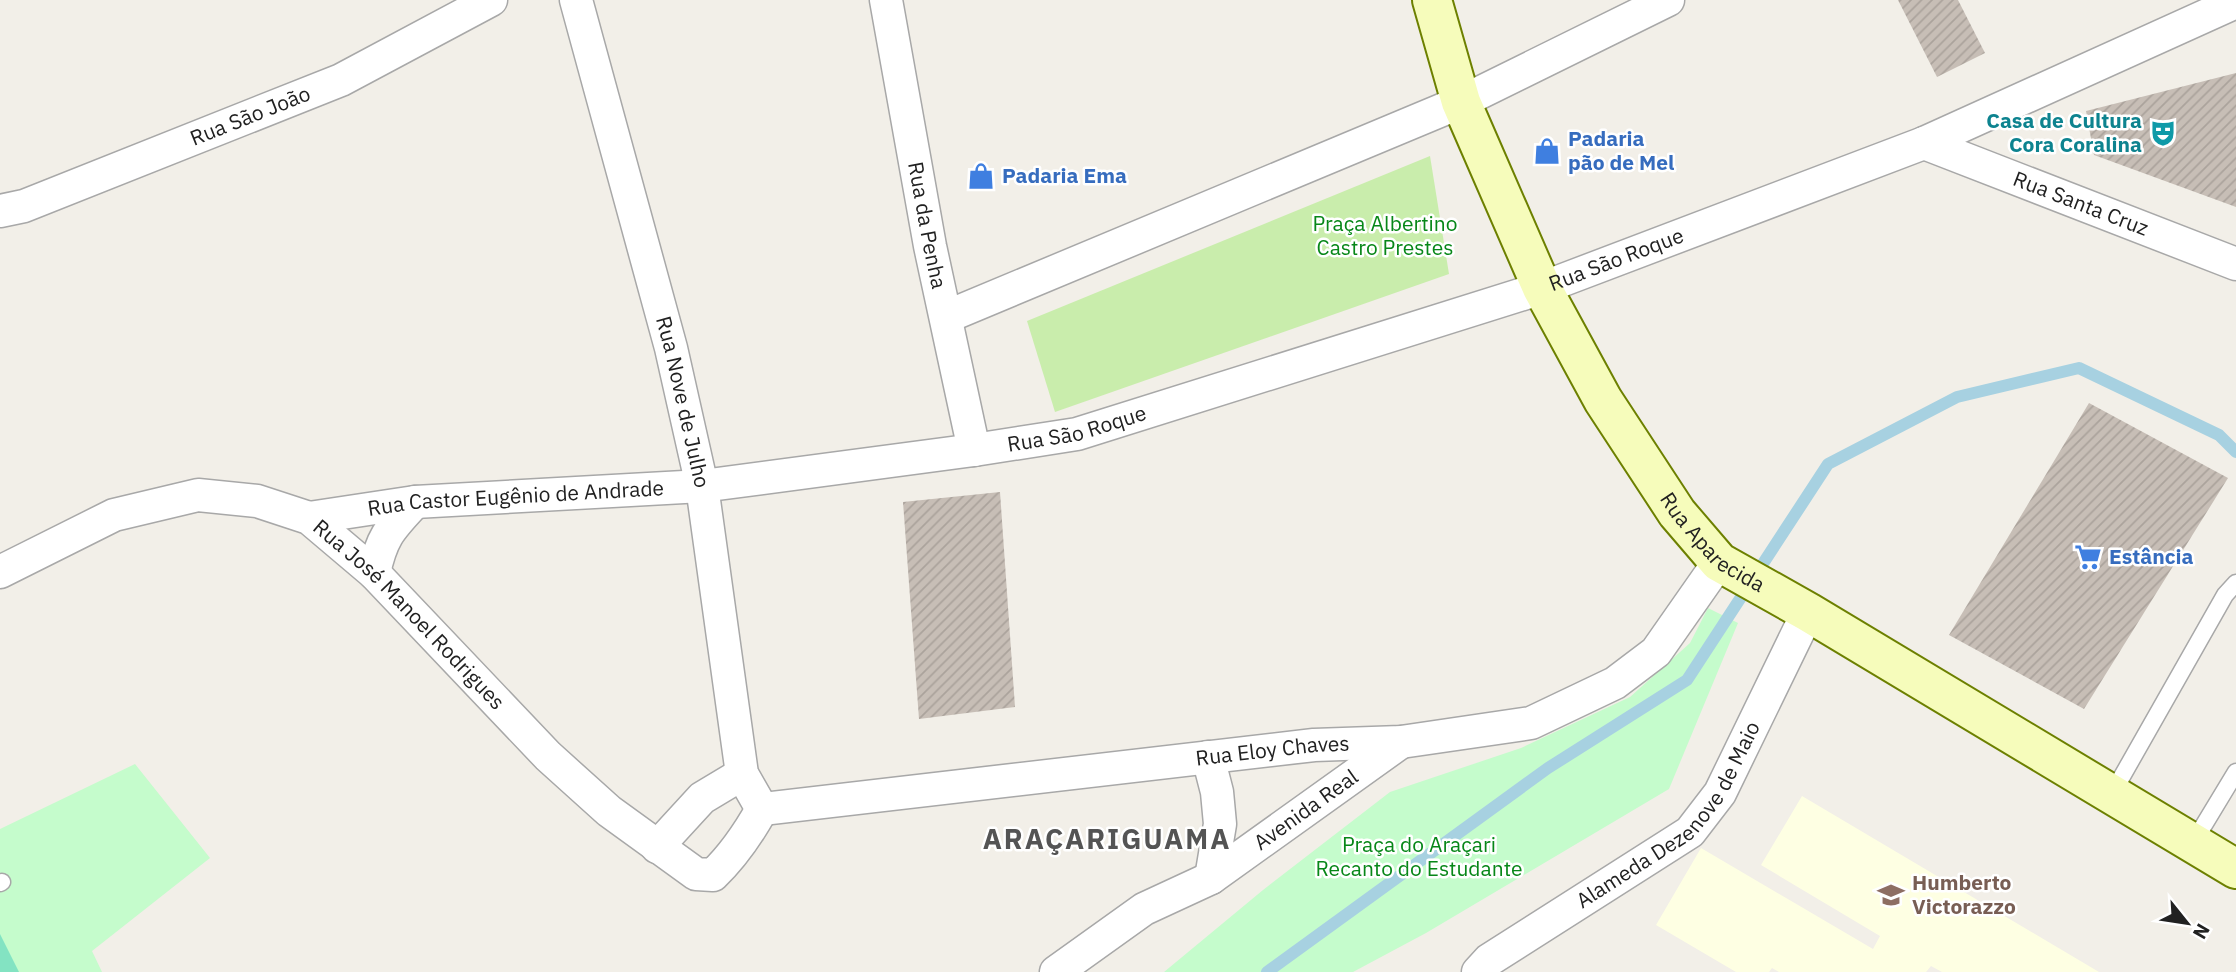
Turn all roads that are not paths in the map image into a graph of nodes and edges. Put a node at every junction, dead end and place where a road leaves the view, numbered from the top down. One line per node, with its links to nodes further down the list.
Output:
1 (491, 0): 9 (street, Rua São João)
2 (576, 0): 14 (street, Rua Nove de Julho)
3 (886, 0): 12 (street, Rua da Penha)
4 (1432, 0): 7 (street, Rua Aparecida)
5 (1668, 0): 7 (street)
6 (2236, 2): 8 (street, Rua São Roque)
7 (1461, 102): 11 (street, Rua Aparecida); 12 (street)
8 (1924, 143): 10 (street, Rua Santa Cruz); 11 (street, Rua São Roque)
9 (0, 211)
10 (2236, 264)
11 (1542, 288): 13 (street, Rua São Roque); 17 (street, Rua Aparecida)
12 (946, 317): 13 (street, Rua da Penha)
13 (974, 450): 14 (street, Rua Castor Eugênio de Andrade)
14 (702, 486): 15 (street, Rua Castor Eugênio de Andrade); 25 (street, Rua Nove de Julho)
15 (415, 502): 16 (street, Rua Castor Eugênio de Andrade); 19 (street)
16 (309, 519): 18 (street, Rua José Manoel Rodrigues); 19 (street, Rua José Manoel Rodrigues)
17 (1720, 562): 21 (street, Rua Aparecida); 22 (street, Rua Eloy Chaves)
18 (0, 572)
19 (374, 573): 29 (street, Rua José Manoel Rodrigues)
20 (2236, 583): 26 (lane)
21 (1794, 605): 26 (street, Rua Aparecida); 33 (street, Alameda Dezenove de Maio)
22 (1401, 742): 23 (street, Rua Eloy Chaves); 31 (street, Avenida Real)
23 (1208, 757): 27 (street, Rua Eloy Chaves); 31 (street, Avenida Real)
24 (2236, 772): 28 (lane)
25 (742, 774): 27 (street, Rua Nove de Julho); 29 (street)
26 (2112, 794): 28 (street, Rua Aparecida)
27 (762, 808): 29 (street, Rua José Manoel Rodrigues)
28 (2193, 843): 30 (street, Rua Aparecida)
29 (657, 846)
30 (2236, 869)
31 (1211, 878): 32 (street, Avenida Real)
32 (1056, 972)
33 (1478, 972)

